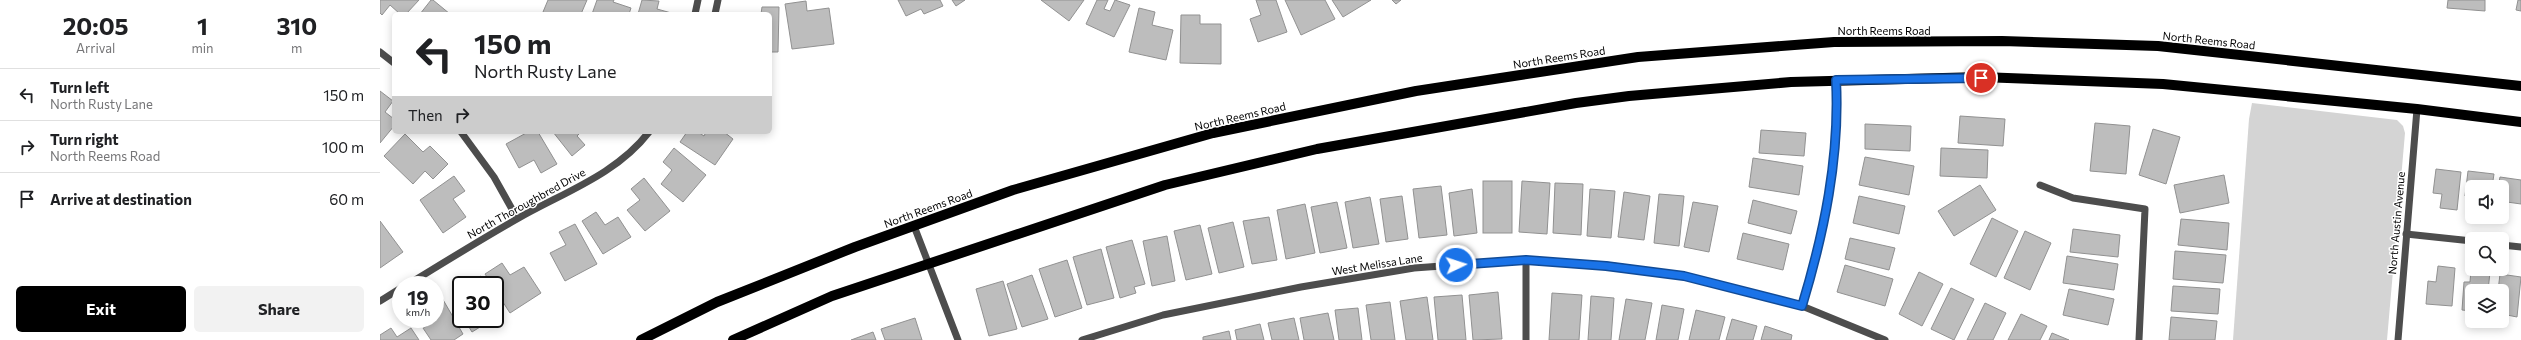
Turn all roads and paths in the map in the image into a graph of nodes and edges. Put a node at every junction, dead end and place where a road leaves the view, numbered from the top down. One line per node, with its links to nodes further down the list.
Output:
1 (698, 0): 3 (street)
2 (718, 0): 4 (street)
3 (695, 12)
4 (715, 12)
5 (380, 52): 6 (street)
6 (392, 61)
7 (1836, 80): 9 (main road); 21 (main road); 25 (street)
8 (2521, 86): 15 (main road, North Reems Road)
9 (2416, 109): 10 (main road); 16 (street, North Austin Avenue)
10 (2521, 122)
11 (462, 134): 14 (street)
12 (647, 134): 14 (street, North Thoroughbred Drive)
13 (2040, 185): 32 (street)
14 (518, 218): 22 (street, North Thoroughbred Drive)
15 (914, 226): 21 (street); 26 (main road, North Reems Road)
16 (2406, 234): 17 (street); 33 (street, North Austin Avenue)
17 (2465, 241)
18 (2509, 246): 19 (street)
19 (2521, 247)
20 (1526, 260): 25 (street, West Melissa Lane); 29 (street, West Melissa Lane); 30 (street)
21 (928, 262): 27 (main road); 28 (street)
22 (422, 276)
23 (392, 294): 24 (street)
24 (380, 301)
25 (1802, 306): 31 (street, West Melissa Lane)
26 (641, 340)
27 (733, 340)
28 (958, 340)
29 (1082, 340)
30 (1526, 340)
31 (1886, 340)
32 (2139, 340)
33 (2398, 340)

